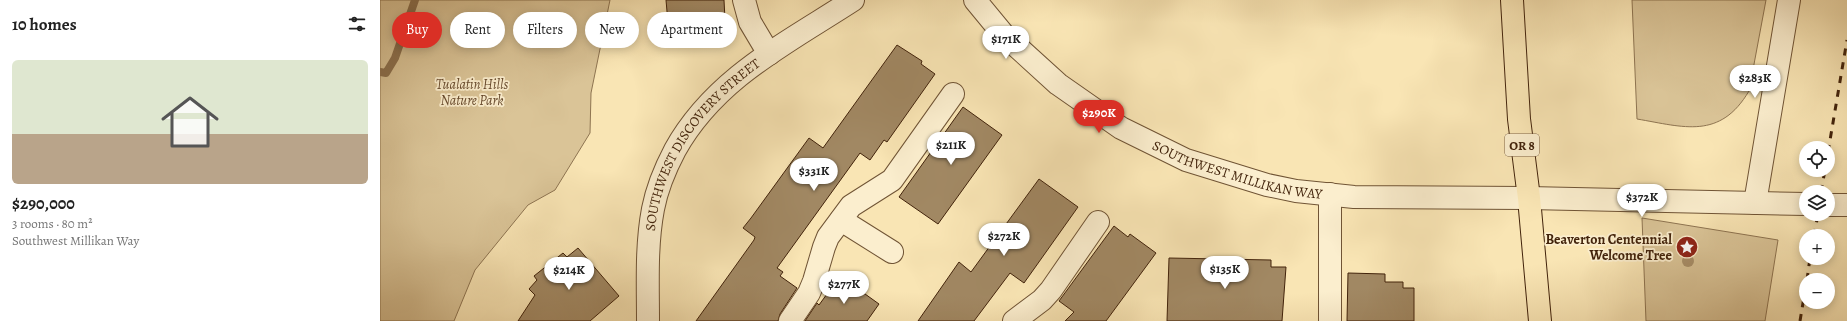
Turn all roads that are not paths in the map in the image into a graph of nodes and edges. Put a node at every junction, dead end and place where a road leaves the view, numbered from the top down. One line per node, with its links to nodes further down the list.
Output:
1 (744, 0): 6 (street)
2 (853, 0): 6 (street, SOUTHWEST DISCOVERY STREET)
3 (975, 0): 8 (street, SOUTHWEST MILLIKAN WAY)
4 (1512, 0): 9 (main road, OR 8)
5 (1789, 0): 10 (street)
6 (769, 54): 17 (street, SOUTHWEST DISCOVERY STREET)
7 (953, 94): 14 (street)
8 (1330, 194): 9 (street, SOUTHWEST MILLIKAN WAY); 20 (street)
9 (1529, 198): 10 (street, SOUTHWEST MILLIKAN WAY); 21 (main road, OR 8)
10 (1755, 203): 11 (street, SOUTHWEST MILLIKAN WAY)
11 (1799, 204)
12 (1835, 205): 13 (street)
13 (1847, 205)
14 (840, 220): 16 (street); 18 (street)
15 (1098, 222): 19 (street)
16 (892, 252)
17 (648, 321)
18 (790, 321)
19 (1014, 321)
20 (1330, 321)
21 (1540, 321)

